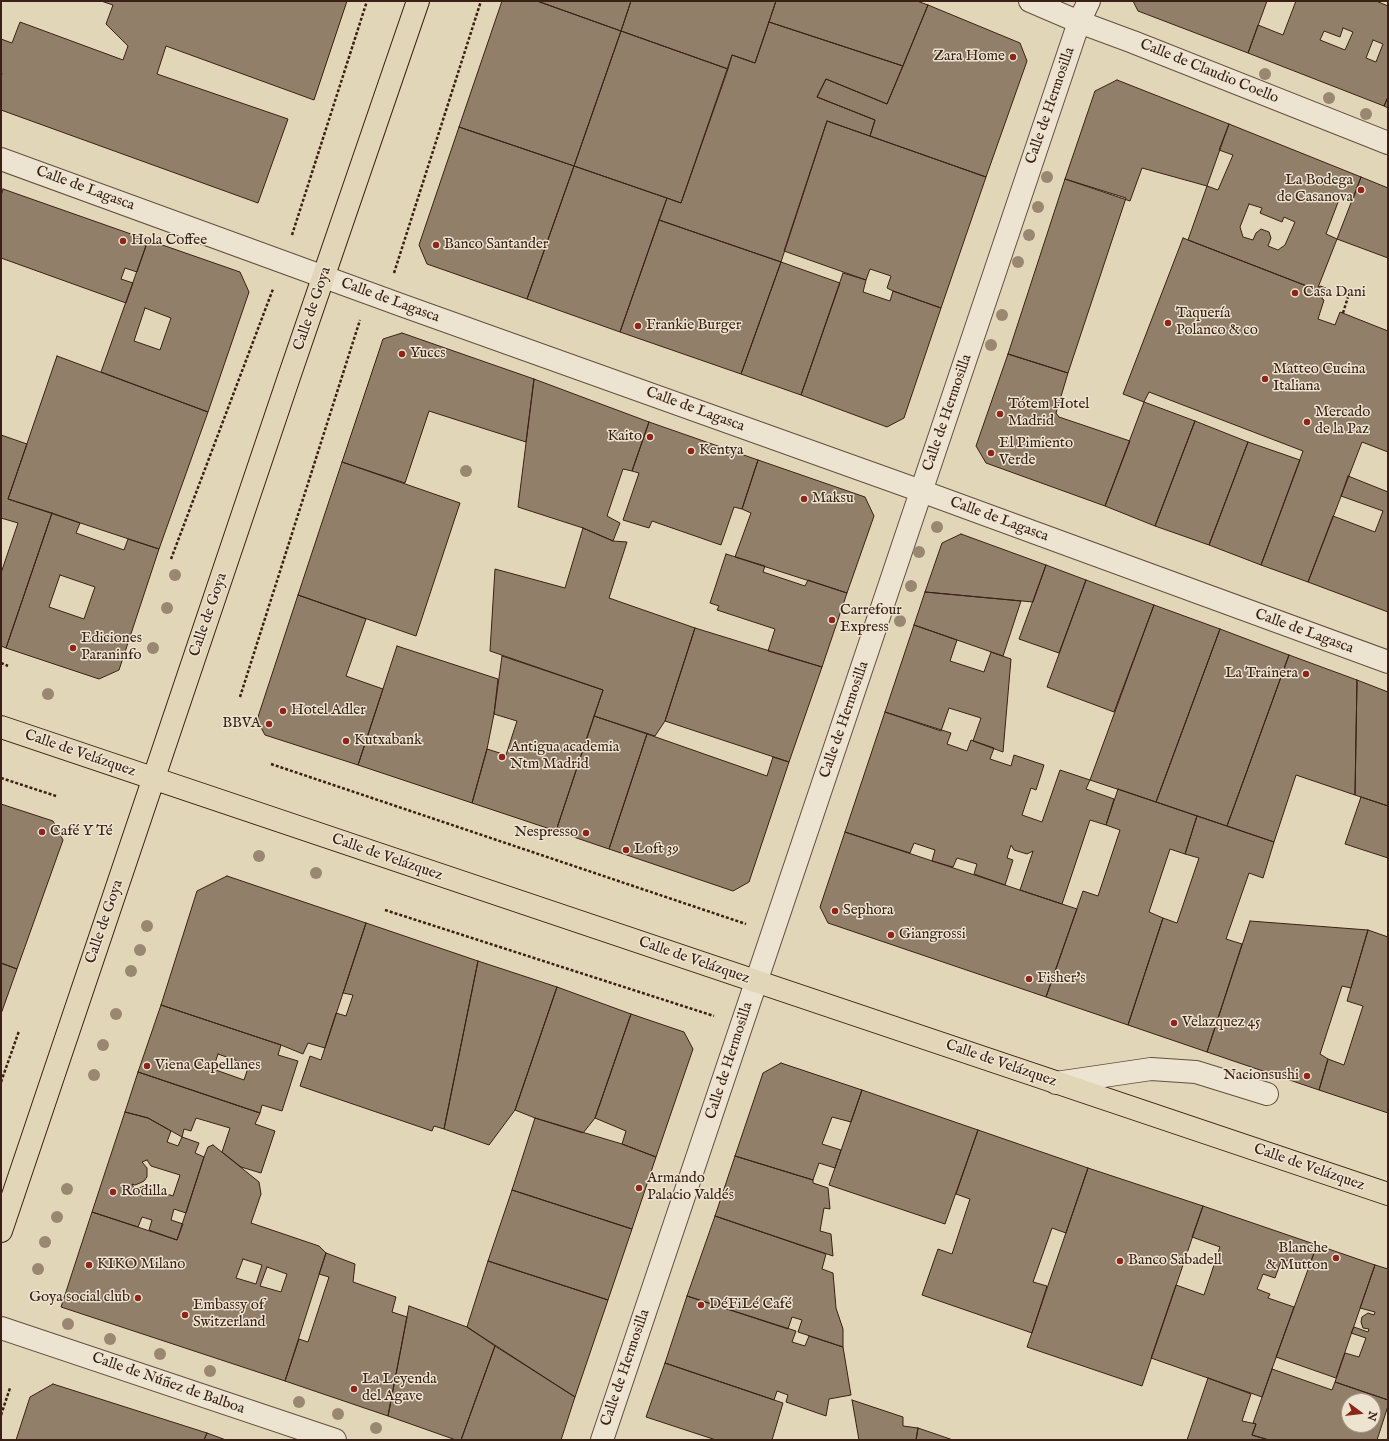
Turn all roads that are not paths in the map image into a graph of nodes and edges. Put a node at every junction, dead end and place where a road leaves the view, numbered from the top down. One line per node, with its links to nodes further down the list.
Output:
1 (418, 1): 7 (main road, Calle de Goya)
2 (1030, 1): 4 (street, Calle de Claudio Coello)
3 (1089, 1): 4 (street, Calle de Hermosilla)
4 (1079, 22): 5 (street, Calle de Claudio Coello); 8 (street, Calle de Hermosilla)
5 (1388, 143)
6 (1, 159): 7 (street, Calle de Lagasca)
7 (324, 277): 8 (street, Calle de Lagasca); 11 (main road, Calle de Goya)
8 (922, 491): 9 (street, Calle de Lagasca); 12 (street, Calle de Hermosilla)
9 (1388, 662)
10 (1, 727): 11 (main road, Calle de Velázquez)
11 (154, 779): 12 (main road, Calle de Velázquez); 16 (main road, Calle de Goya)
12 (756, 982): 13 (main road, Calle de Velázquez); 19 (street, Calle de Hermosilla)
13 (1056, 1083): 14 (street); 15 (main road, Calle de Velázquez)
14 (1267, 1094)
15 (1388, 1194)
16 (1, 1231)
17 (1, 1328): 18 (street, Calle de Núñez de Balboa)
18 (335, 1440)
19 (602, 1440)

